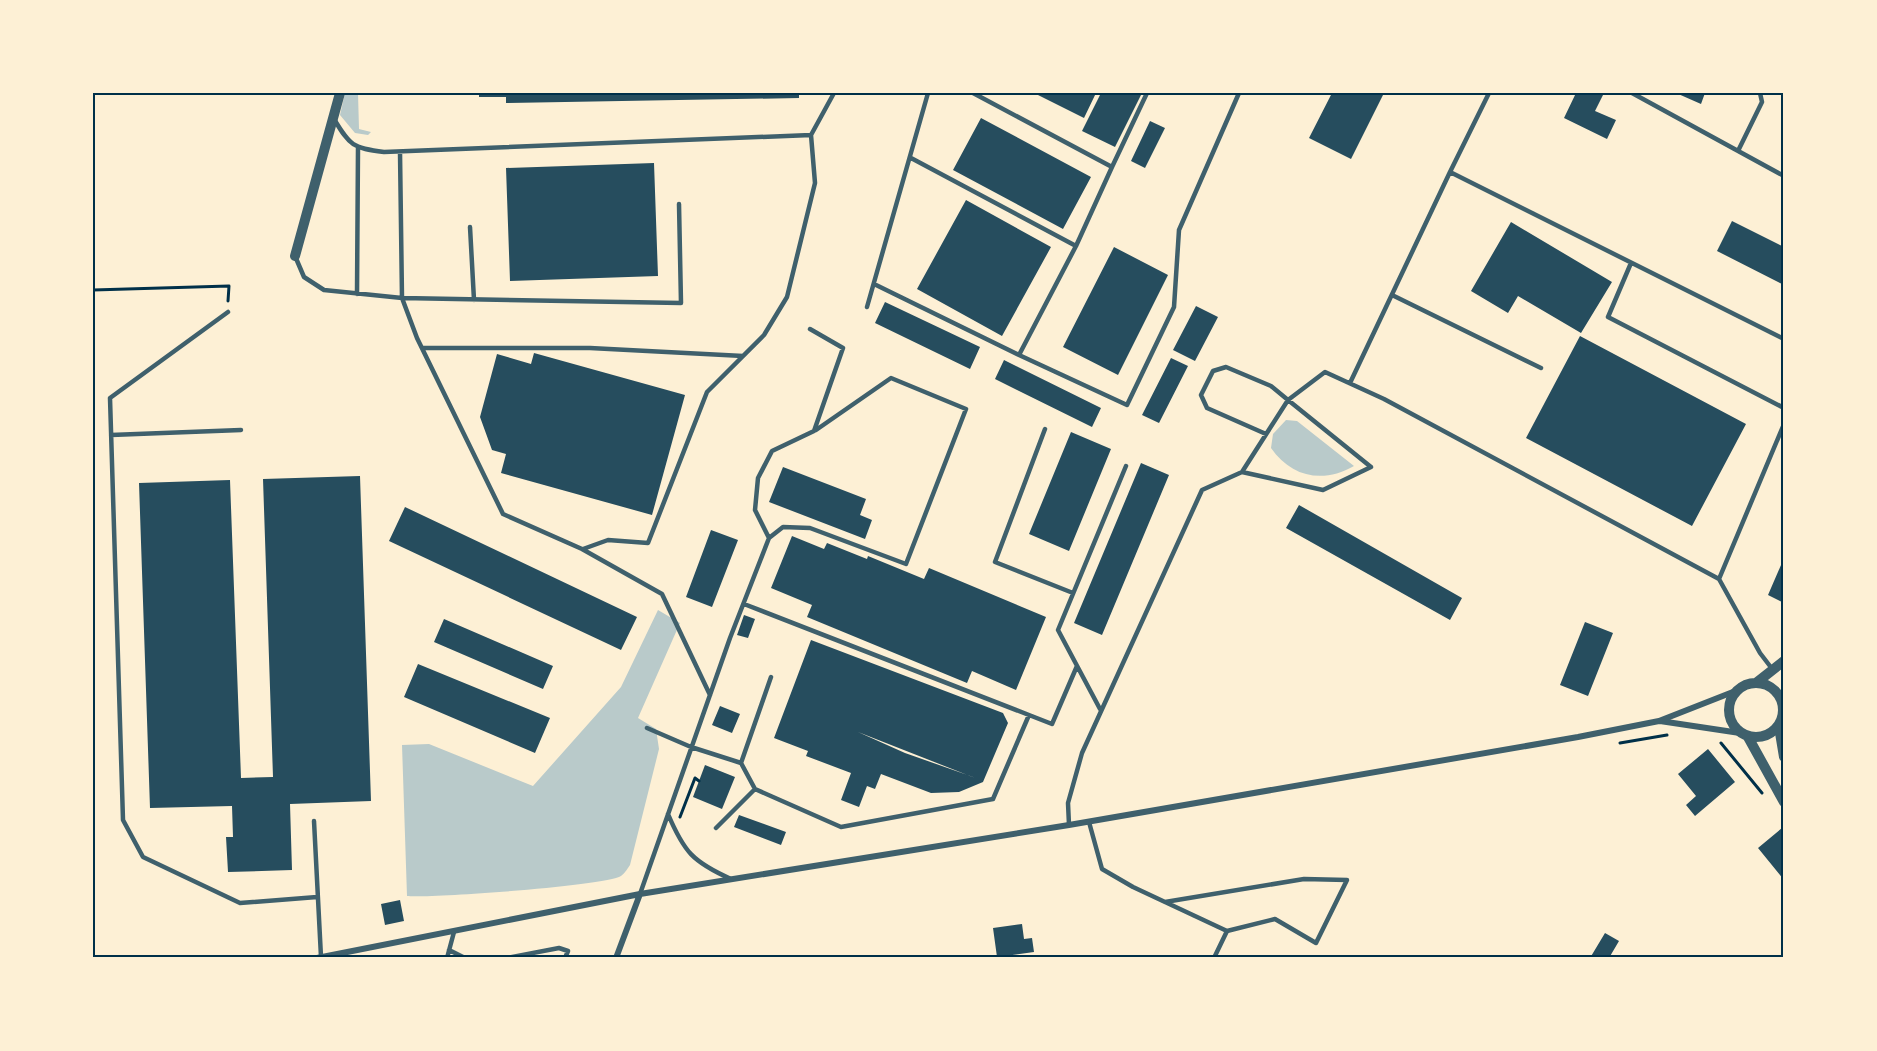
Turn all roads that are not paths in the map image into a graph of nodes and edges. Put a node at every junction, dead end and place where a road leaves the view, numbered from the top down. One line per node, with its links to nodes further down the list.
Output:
1 (340, 93): 10 (street)
2 (834, 93): 11 (lane)
3 (928, 93): 15 (lane)
4 (973, 93): 16 (lane)
5 (1147, 93): 16 (lane)
6 (1239, 93): 34 (lane)
7 (1489, 93): 17 (lane)
8 (1632, 93): 13 (lane)
9 (1760, 93): 13 (lane)
10 (333, 117): 12 (lane); 22 (street)
11 (811, 135): 14 (lane); 35 (lane)
12 (358, 148): 14 (lane); 25 (lane)
13 (1738, 151): 18 (lane)
14 (400, 152): 27 (lane)
15 (911, 158): 21 (lane); 24 (lane)
16 (1112, 167): 21 (lane)
17 (1450, 172): 23 (lane); 26 (lane)
18 (1784, 176)
19 (679, 204): 28 (lane)
20 (470, 226): 28 (lane)
21 (1076, 246): 34 (lane)
22 (294, 256): 25 (lane)
23 (1631, 263): 32 (lane); 39 (lane)
24 (874, 284): 29 (lane); 34 (lane)
25 (357, 294): 27 (lane)
26 (1392, 295): 36 (lane); 37 (lane)
27 (402, 298): 28 (lane); 33 (lane)
28 (474, 300)
29 (867, 307)
30 (228, 312): 45 (lane)
31 (810, 329): 43 (lane)
32 (1784, 339)
33 (423, 348): 35 (lane); 49 (lane)
34 (1018, 355)
35 (743, 356): 49 (lane)
36 (1541, 368)
37 (1350, 384): 38 (lane); 50 (lane)
38 (1288, 400): 44 (lane); 44 (lane); 47 (lane)
39 (1784, 408)
40 (1784, 424): 50 (lane)
41 (1046, 429): 51 (lane)
42 (241, 430): 45 (lane)
43 (814, 431): 48 (lane); 48 (lane)
44 (1266, 434): 47 (lane)
45 (111, 435): 79 (lane)
46 (1126, 466): 51 (lane)
47 (1242, 472): 60 (lane)
48 (769, 538): 52 (lane)
49 (582, 549): 59 (lane)
50 (1719, 579): 55 (lane)
51 (1074, 593): 54 (lane)
52 (744, 604): 59 (lane); 62 (lane)
53 (1784, 661): 55 (street)
54 (1077, 666): 60 (lane); 62 (lane)
55 (1773, 670): 57 (street)
56 (771, 677): 69 (lane)
57 (1756, 683): 58 (street); 61 (street)
58 (1738, 690): 63 (street); 66 (street)
59 (710, 695): 67 (lane)
60 (1100, 708): 75 (lane)
61 (1784, 708): 64 (street)
62 (1029, 715): 70 (lane)
63 (1659, 721): 66 (street); 74 (street)
64 (1779, 727): 66 (street); 68 (street)
65 (647, 728): 67 (lane)
66 (1744, 735): 71 (street)
67 (691, 747): 69 (lane); 72 (lane)
68 (1784, 757)
69 (741, 763): 70 (lane)
70 (755, 789): 76 (lane)
71 (1784, 802)
72 (668, 814): 77 (lane); 78 (lane)
73 (314, 821): 79 (lane)
74 (1089, 822): 75 (street); 80 (lane)
75 (1069, 825): 77 (street)
76 (716, 828)
77 (731, 879): 78 (street)
78 (640, 894): 82 (street); 89 (street)
79 (317, 897): 84 (lane)
80 (1165, 902): 81 (lane); 81 (lane)
81 (1227, 931): 90 (lane)
82 (454, 932): 83 (lane); 84 (street)
83 (449, 950): 85 (lane); 86 (lane)
84 (319, 958)
85 (447, 958)
86 (465, 958)
87 (507, 958): 88 (lane)
88 (565, 958)
89 (616, 958)
90 (1214, 958)

